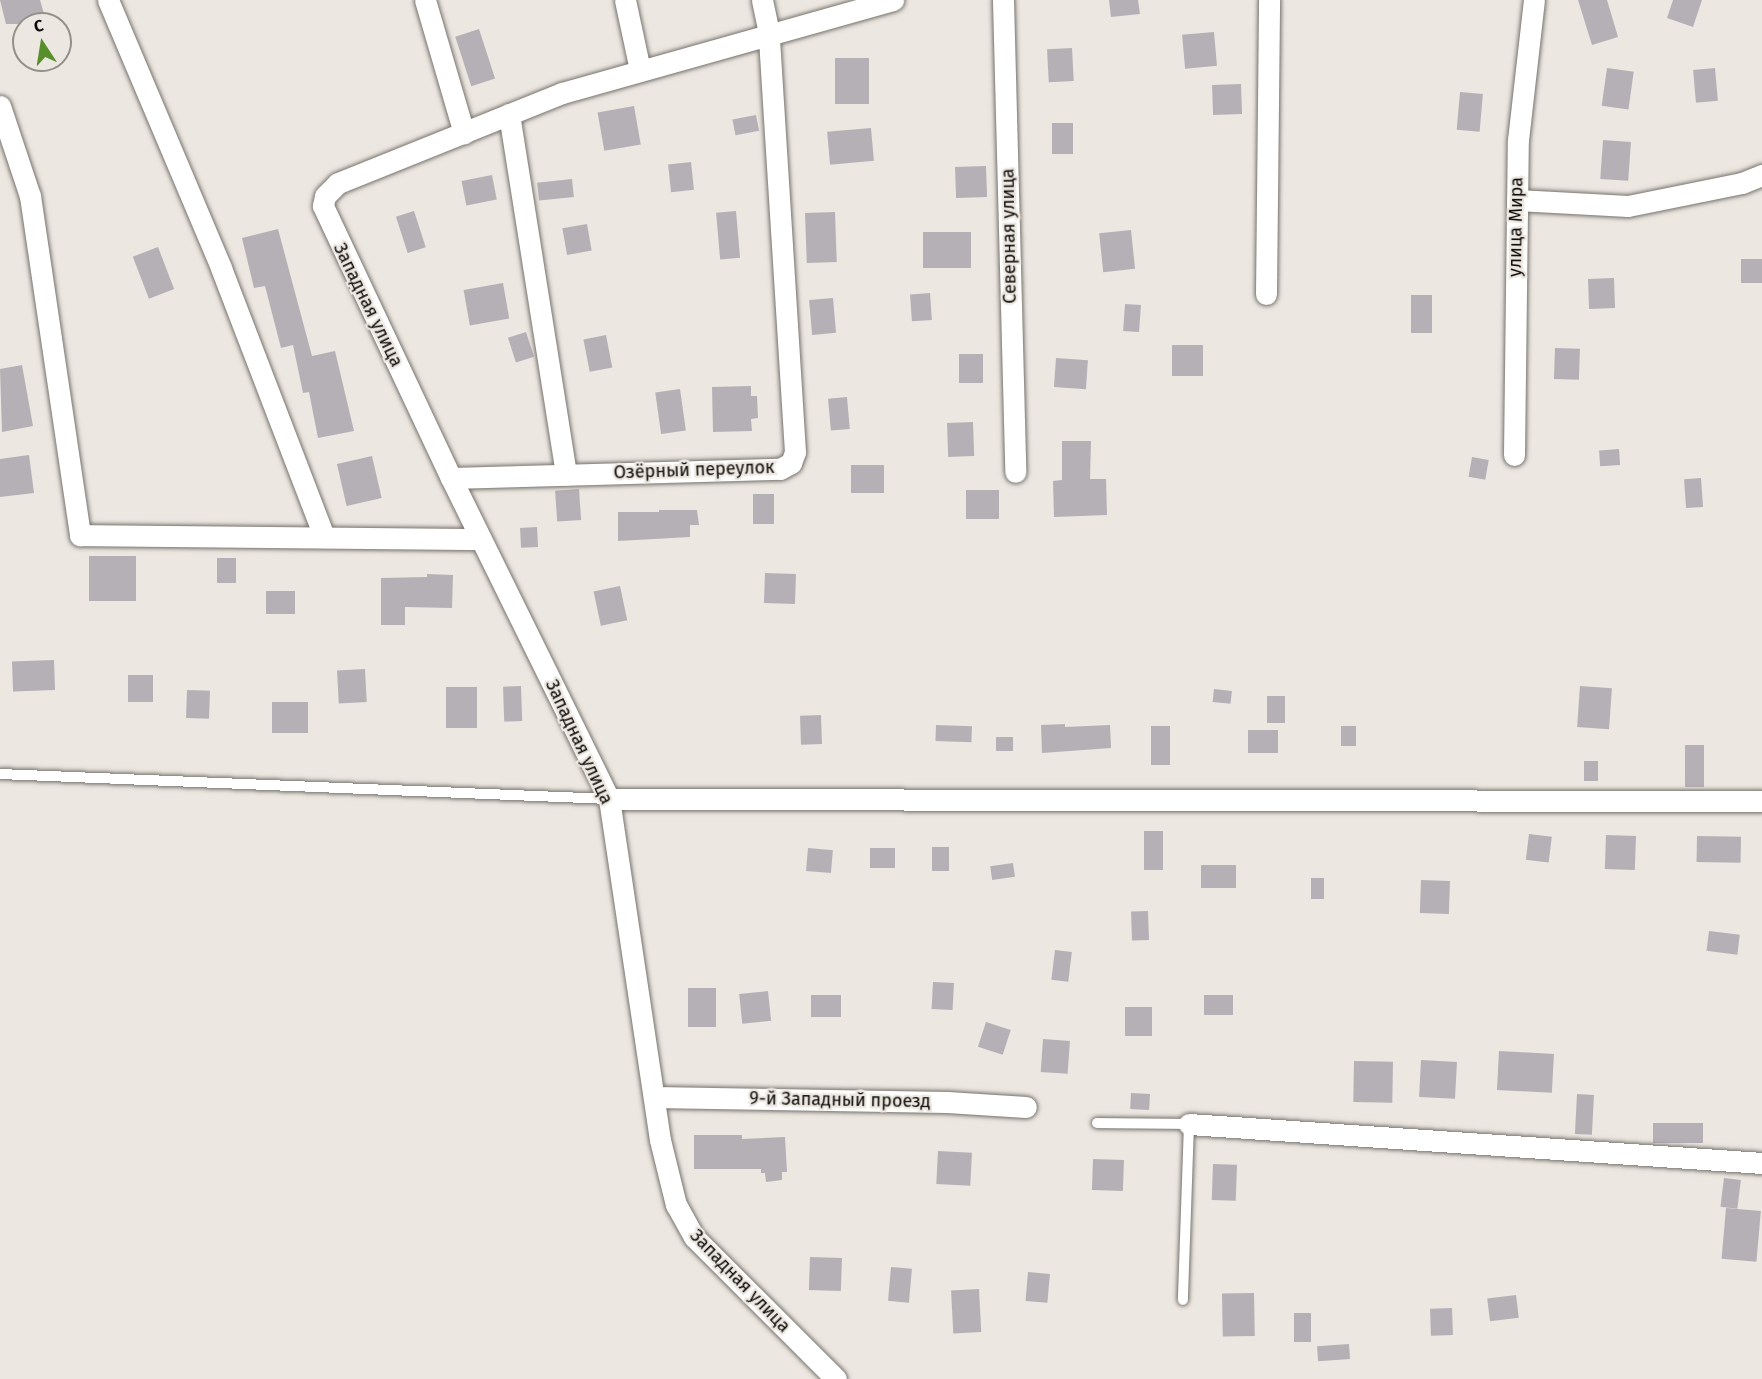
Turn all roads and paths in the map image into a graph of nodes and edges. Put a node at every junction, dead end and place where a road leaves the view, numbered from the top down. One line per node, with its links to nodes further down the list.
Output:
1 (108, 0): 21 (street)
2 (425, 0): 13 (street)
3 (625, 0): 10 (street)
4 (762, 0): 9 (street, Озёрный переулок)
5 (892, 0): 9 (street)
6 (1003, 0): 18 (street, Северная улица)
7 (1269, 0): 16 (street)
8 (1534, 0): 15 (street, улица Мира)
9 (770, 33): 10 (street); 19 (street, Озёрный переулок)
10 (640, 70): 12 (street)
11 (0, 106): 21 (street)
12 (509, 114): 13 (street); 19 (street)
13 (464, 133): 20 (street, Западная улица)
14 (1762, 175): 15 (street)
15 (1517, 200): 17 (street, улица Мира)
16 (1266, 294)
17 (1514, 455)
18 (1015, 472)
19 (566, 475): 20 (street, Озёрный переулок)
20 (451, 478): 22 (street, Западная улица)
21 (324, 537): 22 (street)
22 (481, 538): 24 (street, Западная улица)
23 (0, 774): 24 (lane)
24 (609, 799): 25 (street); 26 (street, Западная улица)
25 (1762, 801)
26 (654, 1097): 27 (street, 9-й Западный проезд); 32 (street, Западная улица)
27 (1026, 1107)
28 (1097, 1122): 29 (lane)
29 (1189, 1124): 30 (street); 31 (lane)
30 (1762, 1163)
31 (1183, 1300)
32 (836, 1379)

